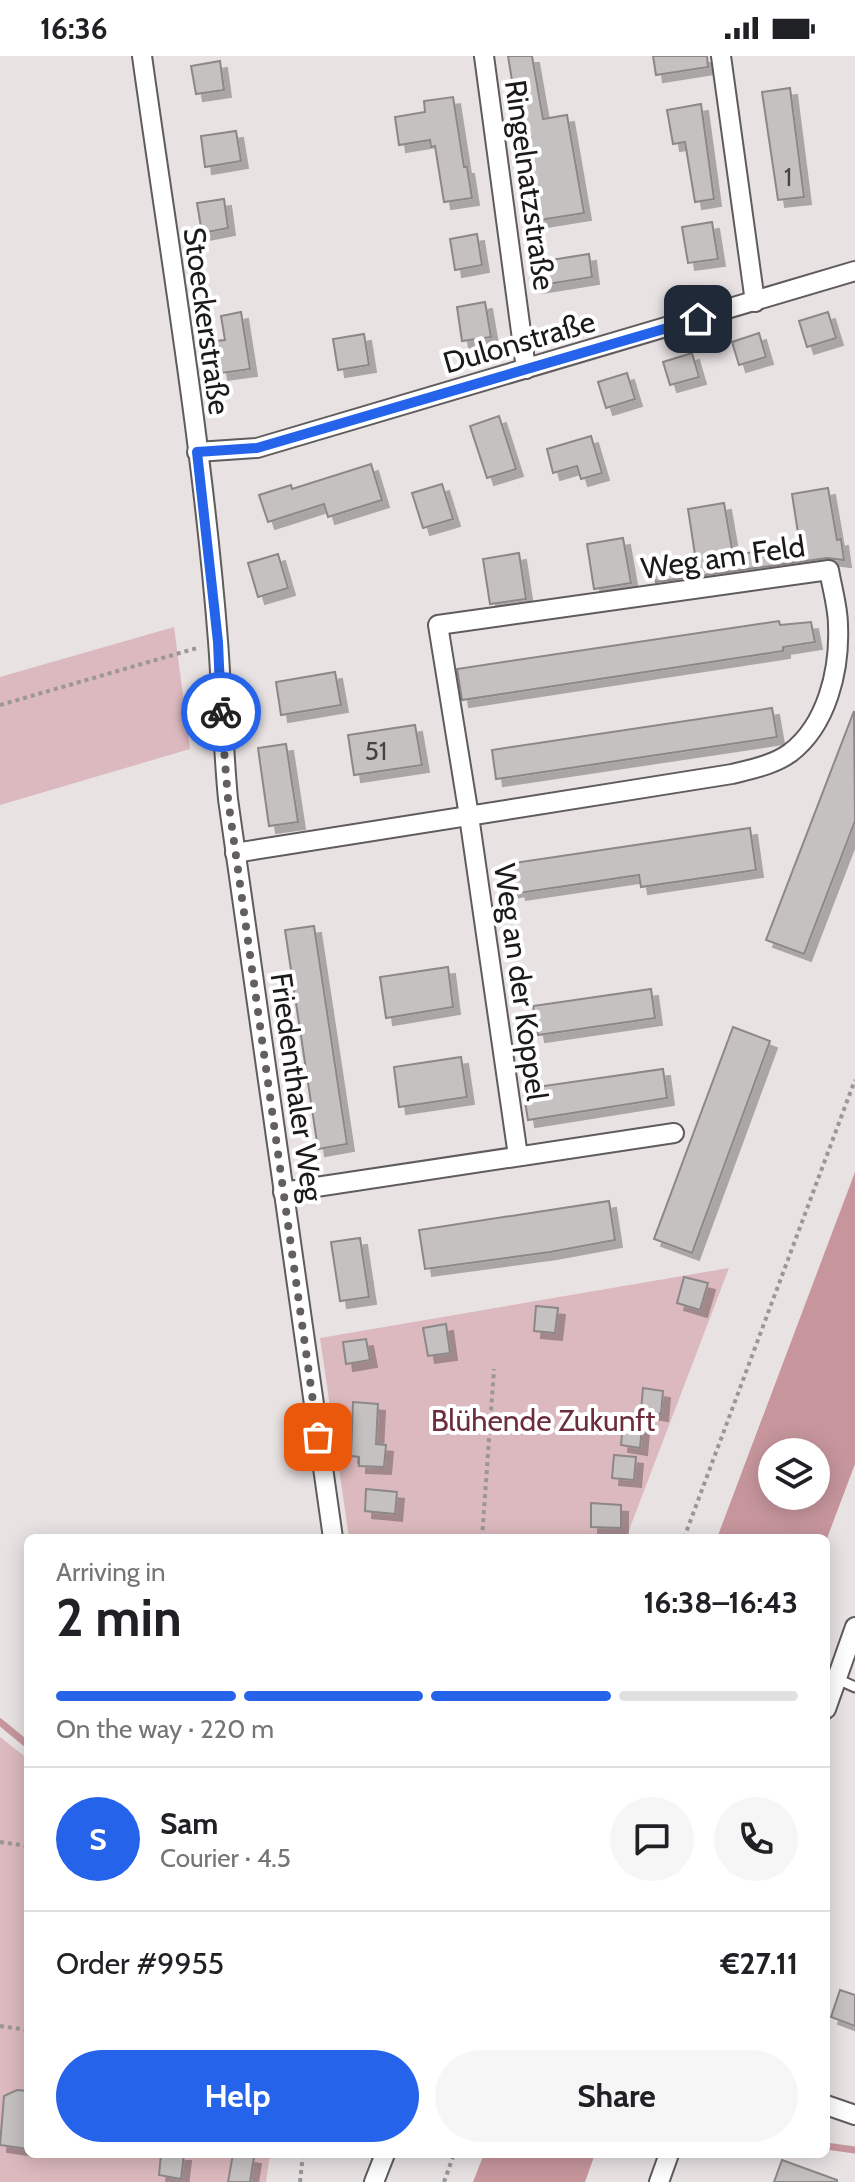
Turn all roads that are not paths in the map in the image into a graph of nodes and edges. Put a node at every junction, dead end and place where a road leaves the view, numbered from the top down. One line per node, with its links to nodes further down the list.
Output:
1 (142, 56): 7 (street, Stoeckerstraße)
2 (484, 56): 6 (street, Ringelnatzstraße)
3 (721, 56): 5 (street)
4 (855, 271): 5 (street, Dulonstraße)
5 (755, 302): 6 (street, Dulonstraße)
6 (526, 369): 7 (street, Dulonstraße)
7 (197, 452): 8 (street, Stoeckerstraße)
8 (218, 642): 10 (street, Friedenthaler Weg)
9 (469, 816): 9 (street, Weg am Feld); 10 (street, Weg am Feld); 12 (street, Weg an der Koppel)
10 (235, 853): 13 (street, Friedenthaler Weg)
11 (674, 1133): 12 (street)
12 (518, 1156): 13 (street)
13 (283, 1192): 14 (street, Friedenthaler Weg)
14 (332, 1534)
15 (855, 1627): 16 (street)
16 (837, 1679): 17 (lane); 18 (street)
17 (855, 1687)
18 (830, 1698)
19 (830, 2106): 20 (street)
20 (855, 2115)
21 (383, 2158): 23 (street)
22 (668, 2158): 24 (street)
23 (374, 2182)
24 (659, 2182)

